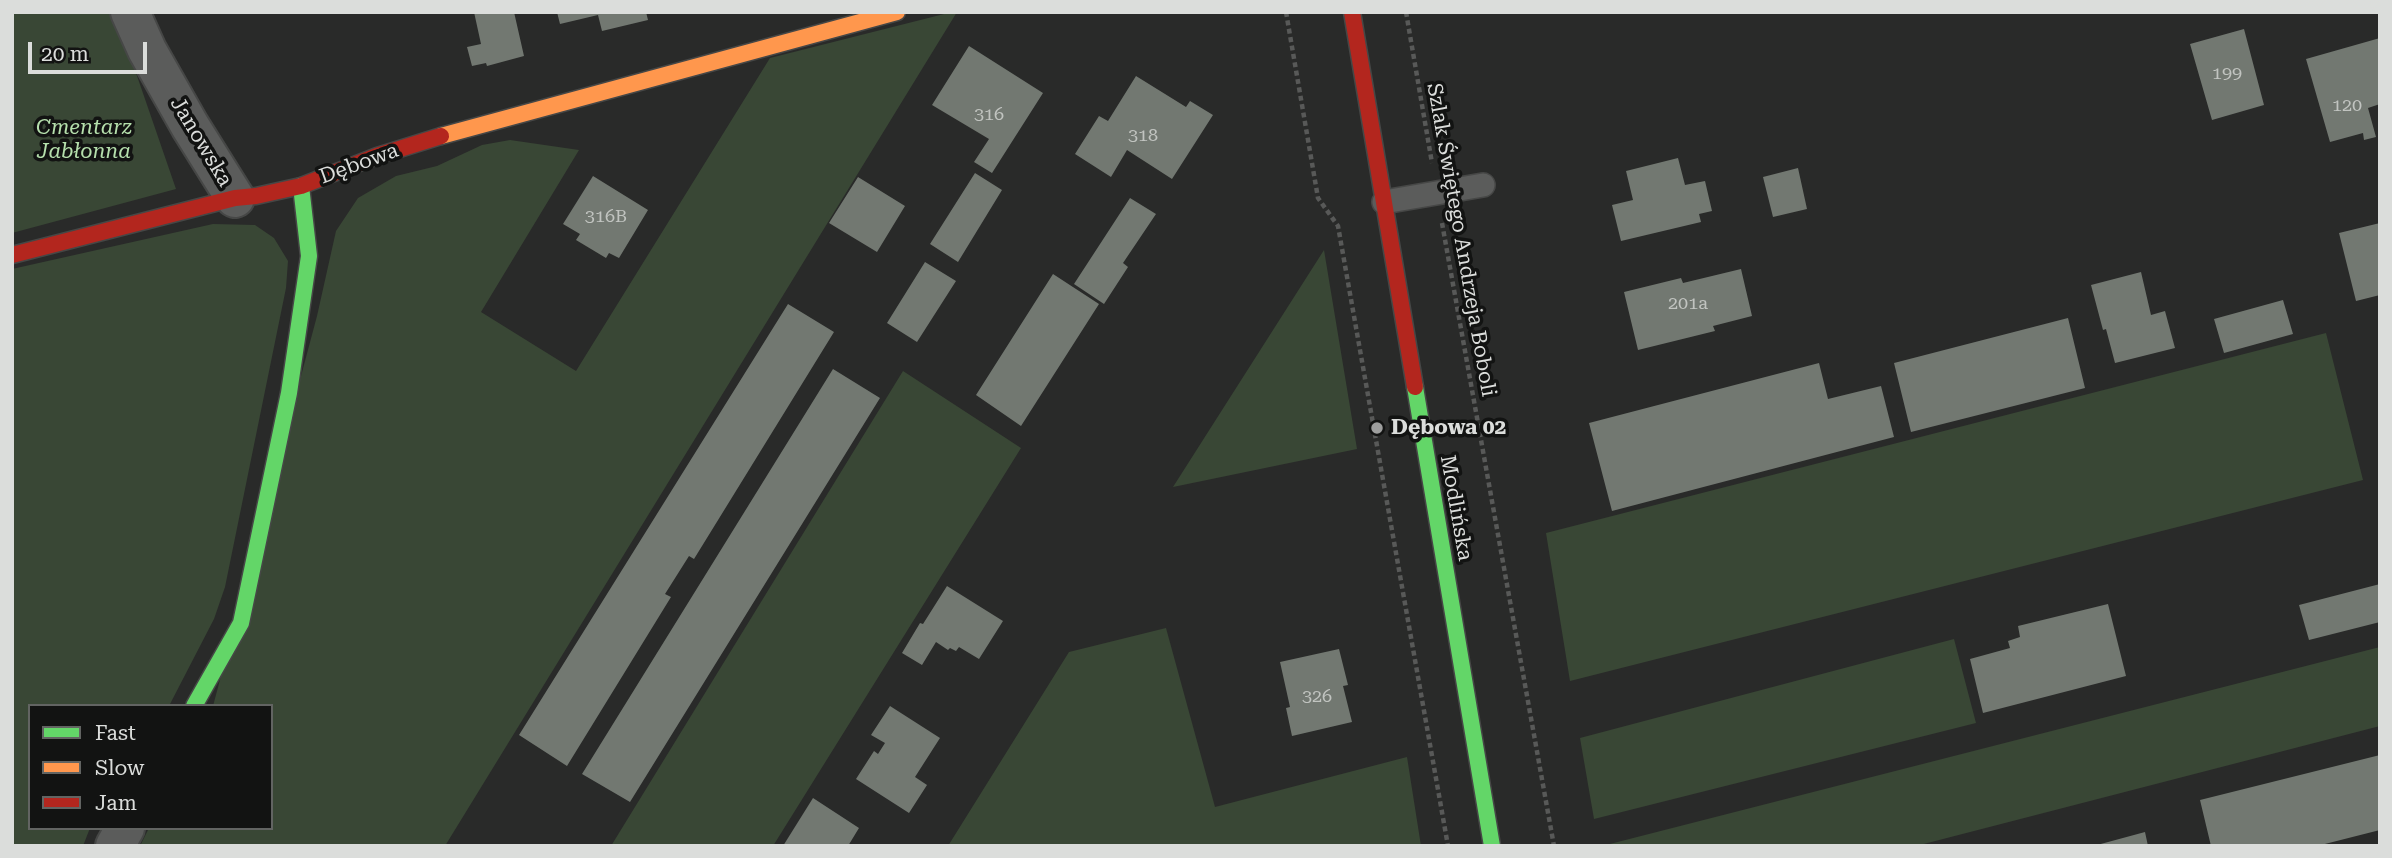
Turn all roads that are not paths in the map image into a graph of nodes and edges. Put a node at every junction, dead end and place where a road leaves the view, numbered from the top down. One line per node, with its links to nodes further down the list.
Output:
1 (130, 12): 6 (street, Janowska)
2 (897, 12): 5 (street, Dębowa)
3 (1352, 12): 7 (street, Modlińska)
4 (1483, 185): 7 (lane)
5 (301, 186): 6 (street); 9 (street, Dębowa)
6 (235, 198): 8 (street)
7 (1384, 202): 12 (street, Modlińska)
8 (12, 255)
9 (195, 704)
10 (124, 830): 11 (street)
11 (115, 846)
12 (1492, 846)

